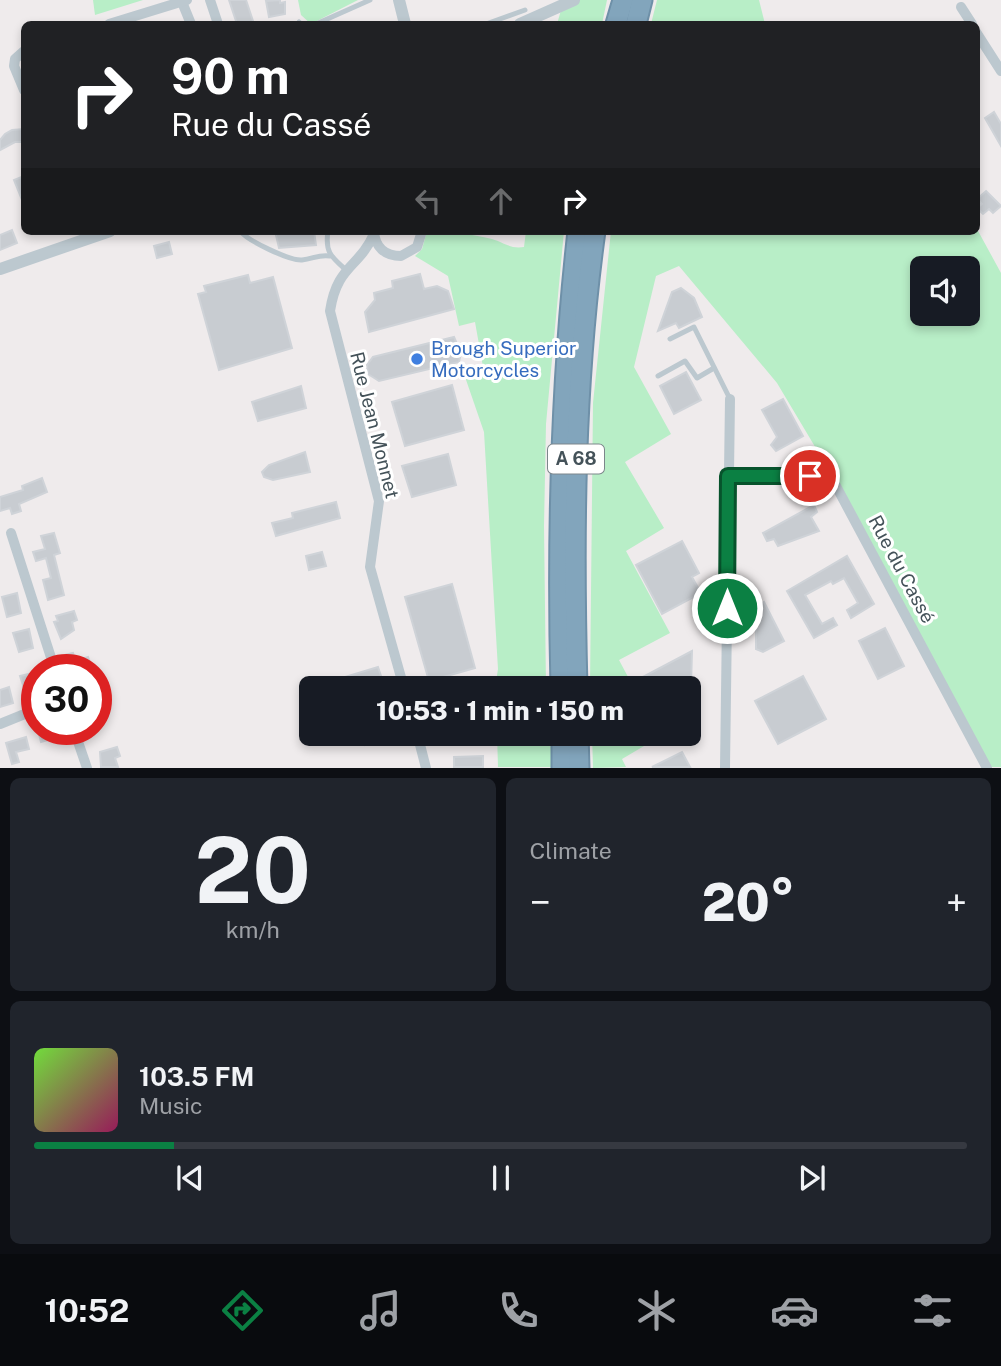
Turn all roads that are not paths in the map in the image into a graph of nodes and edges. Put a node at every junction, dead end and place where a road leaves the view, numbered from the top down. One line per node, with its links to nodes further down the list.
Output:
1 (210, 0): 12 (street)
2 (370, 0): 13 (lane)
3 (399, 0): 14 (street)
4 (574, 0): 16 (street)
5 (622, 0): 17 (highway)
6 (642, 0): 18 (highway)
7 (184, 1): 10 (street); 11 (street)
8 (961, 7): 19 (street)
9 (526, 10): 15 (lane)
10 (119, 21)
11 (190, 21)
12 (217, 21)
13 (323, 21)
14 (404, 21)
15 (495, 21)
16 (527, 21)
17 (617, 21)
18 (637, 21)
19 (970, 21)
20 (980, 38): 22 (street)
21 (21, 54): 23 (street)
22 (1001, 71)
23 (21, 83)
24 (86, 235): 35 (street)
25 (244, 235): 33 (lane)
26 (327, 235): 33 (lane)
27 (372, 235): 34 (street, Rue Jean Monnet)
28 (375, 235): 32 (street)
29 (421, 235): 32 (street, Rue Jean Monnet)
30 (578, 235): 45 (highway, A 68)
31 (594, 235): 46 (highway, A 68)
32 (383, 251): 34 (street, Rue Jean Monnet)
33 (330, 257): 36 (lane)
34 (357, 258): 36 (street, Rue Jean Monnet)
35 (0, 269)
36 (345, 269): 44 (street, Rue Jean Monnet)
37 (670, 339): 38 (lane)
38 (714, 368): 39 (lane); 40 (lane)
39 (658, 376)
40 (730, 399): 41 (street)
41 (728, 476): 57 (street); 58 (street, Rue du Cassé)
42 (11, 533): 43 (street)
43 (50, 654)
44 (401, 676)
45 (561, 676)
46 (577, 676)
47 (21, 715): 48 (street)
48 (0, 724)
49 (79, 745): 53 (street)
50 (420, 746): 54 (street)
51 (562, 746): 55 (highway)
52 (578, 746): 56 (highway)
53 (87, 768)
54 (426, 768)
55 (562, 768)
56 (579, 768)
57 (725, 768)
58 (987, 768)

